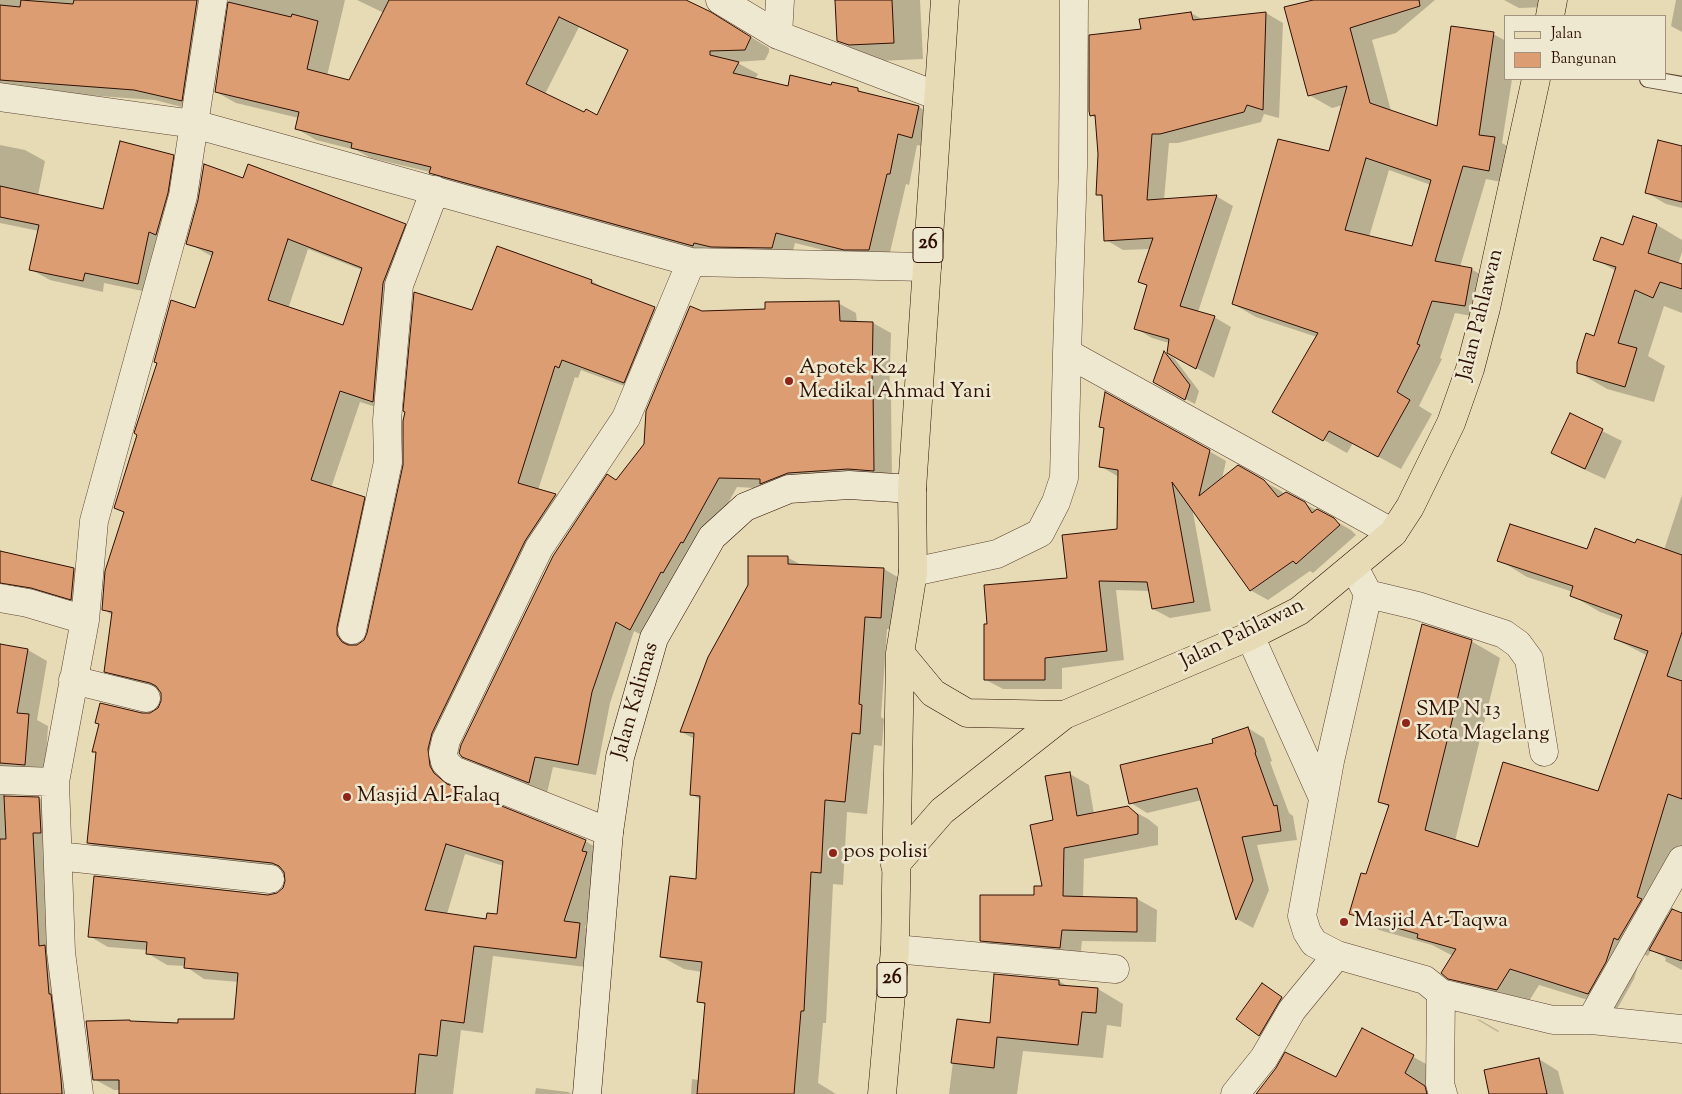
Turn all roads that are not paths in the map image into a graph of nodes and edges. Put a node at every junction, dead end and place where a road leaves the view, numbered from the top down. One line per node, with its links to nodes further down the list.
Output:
1 (213, 0): 14 (street)
2 (720, 0): 8 (street)
3 (780, 0): 8 (street)
4 (945, 0): 12 (main road, 26)
5 (1074, 0): 18 (street)
6 (1553, 0): 7 (main road)
7 (1550, 15)
8 (778, 35): 12 (street)
9 (1536, 80): 20 (main road, Jalan Pahlawan)
10 (1654, 80): 11 (lane)
11 (1682, 85)
12 (938, 96): 17 (main road, 26)
13 (0, 97): 14 (street)
14 (194, 124): 15 (street); 25 (street)
15 (435, 190): 16 (street); 26 (street)
16 (691, 262): 17 (street); 36 (street)
17 (927, 267): 19 (main road, 26)
18 (1067, 352): 20 (street); 22 (street)
19 (912, 490): 22 (main road, 26); 36 (street, Jalan Kalimas)
20 (1393, 533): 21 (main road, Jalan Pahlawan)
21 (1354, 567): 23 (street); 27 (main road, Jalan Pahlawan)
22 (913, 572): 28 (main road, 26)
23 (1368, 594): 32 (street); 35 (street)
24 (0, 598): 25 (street)
25 (84, 620): 29 (street)
26 (352, 630)
27 (1250, 636): 31 (main road, Jalan Pahlawan); 35 (street)
28 (900, 653): 31 (main road); 39 (main road, 26)
29 (74, 680): 30 (street); 34 (street)
30 (146, 698)
31 (1064, 715): 39 (main road, Jalan Pahlawan)
32 (1544, 752)
33 (0, 780): 34 (street)
34 (55, 782): 37 (street)
35 (1323, 798): 42 (street)
36 (609, 832): 48 (street, Jalan Kalimas)
37 (58, 856): 40 (street); 47 (street)
38 (1682, 860): 45 (street)
39 (895, 865): 41 (main road, 26)
40 (270, 879)
41 (895, 949): 43 (street); 49 (main road, 26)
42 (1337, 955): 44 (street); 50 (street)
43 (1115, 969)
44 (1441, 993): 45 (street); 51 (street)
45 (1591, 1020): 46 (street)
46 (1682, 1028)
47 (79, 1094)
48 (587, 1094)
49 (882, 1094)
50 (1235, 1094)
51 (1443, 1094)

